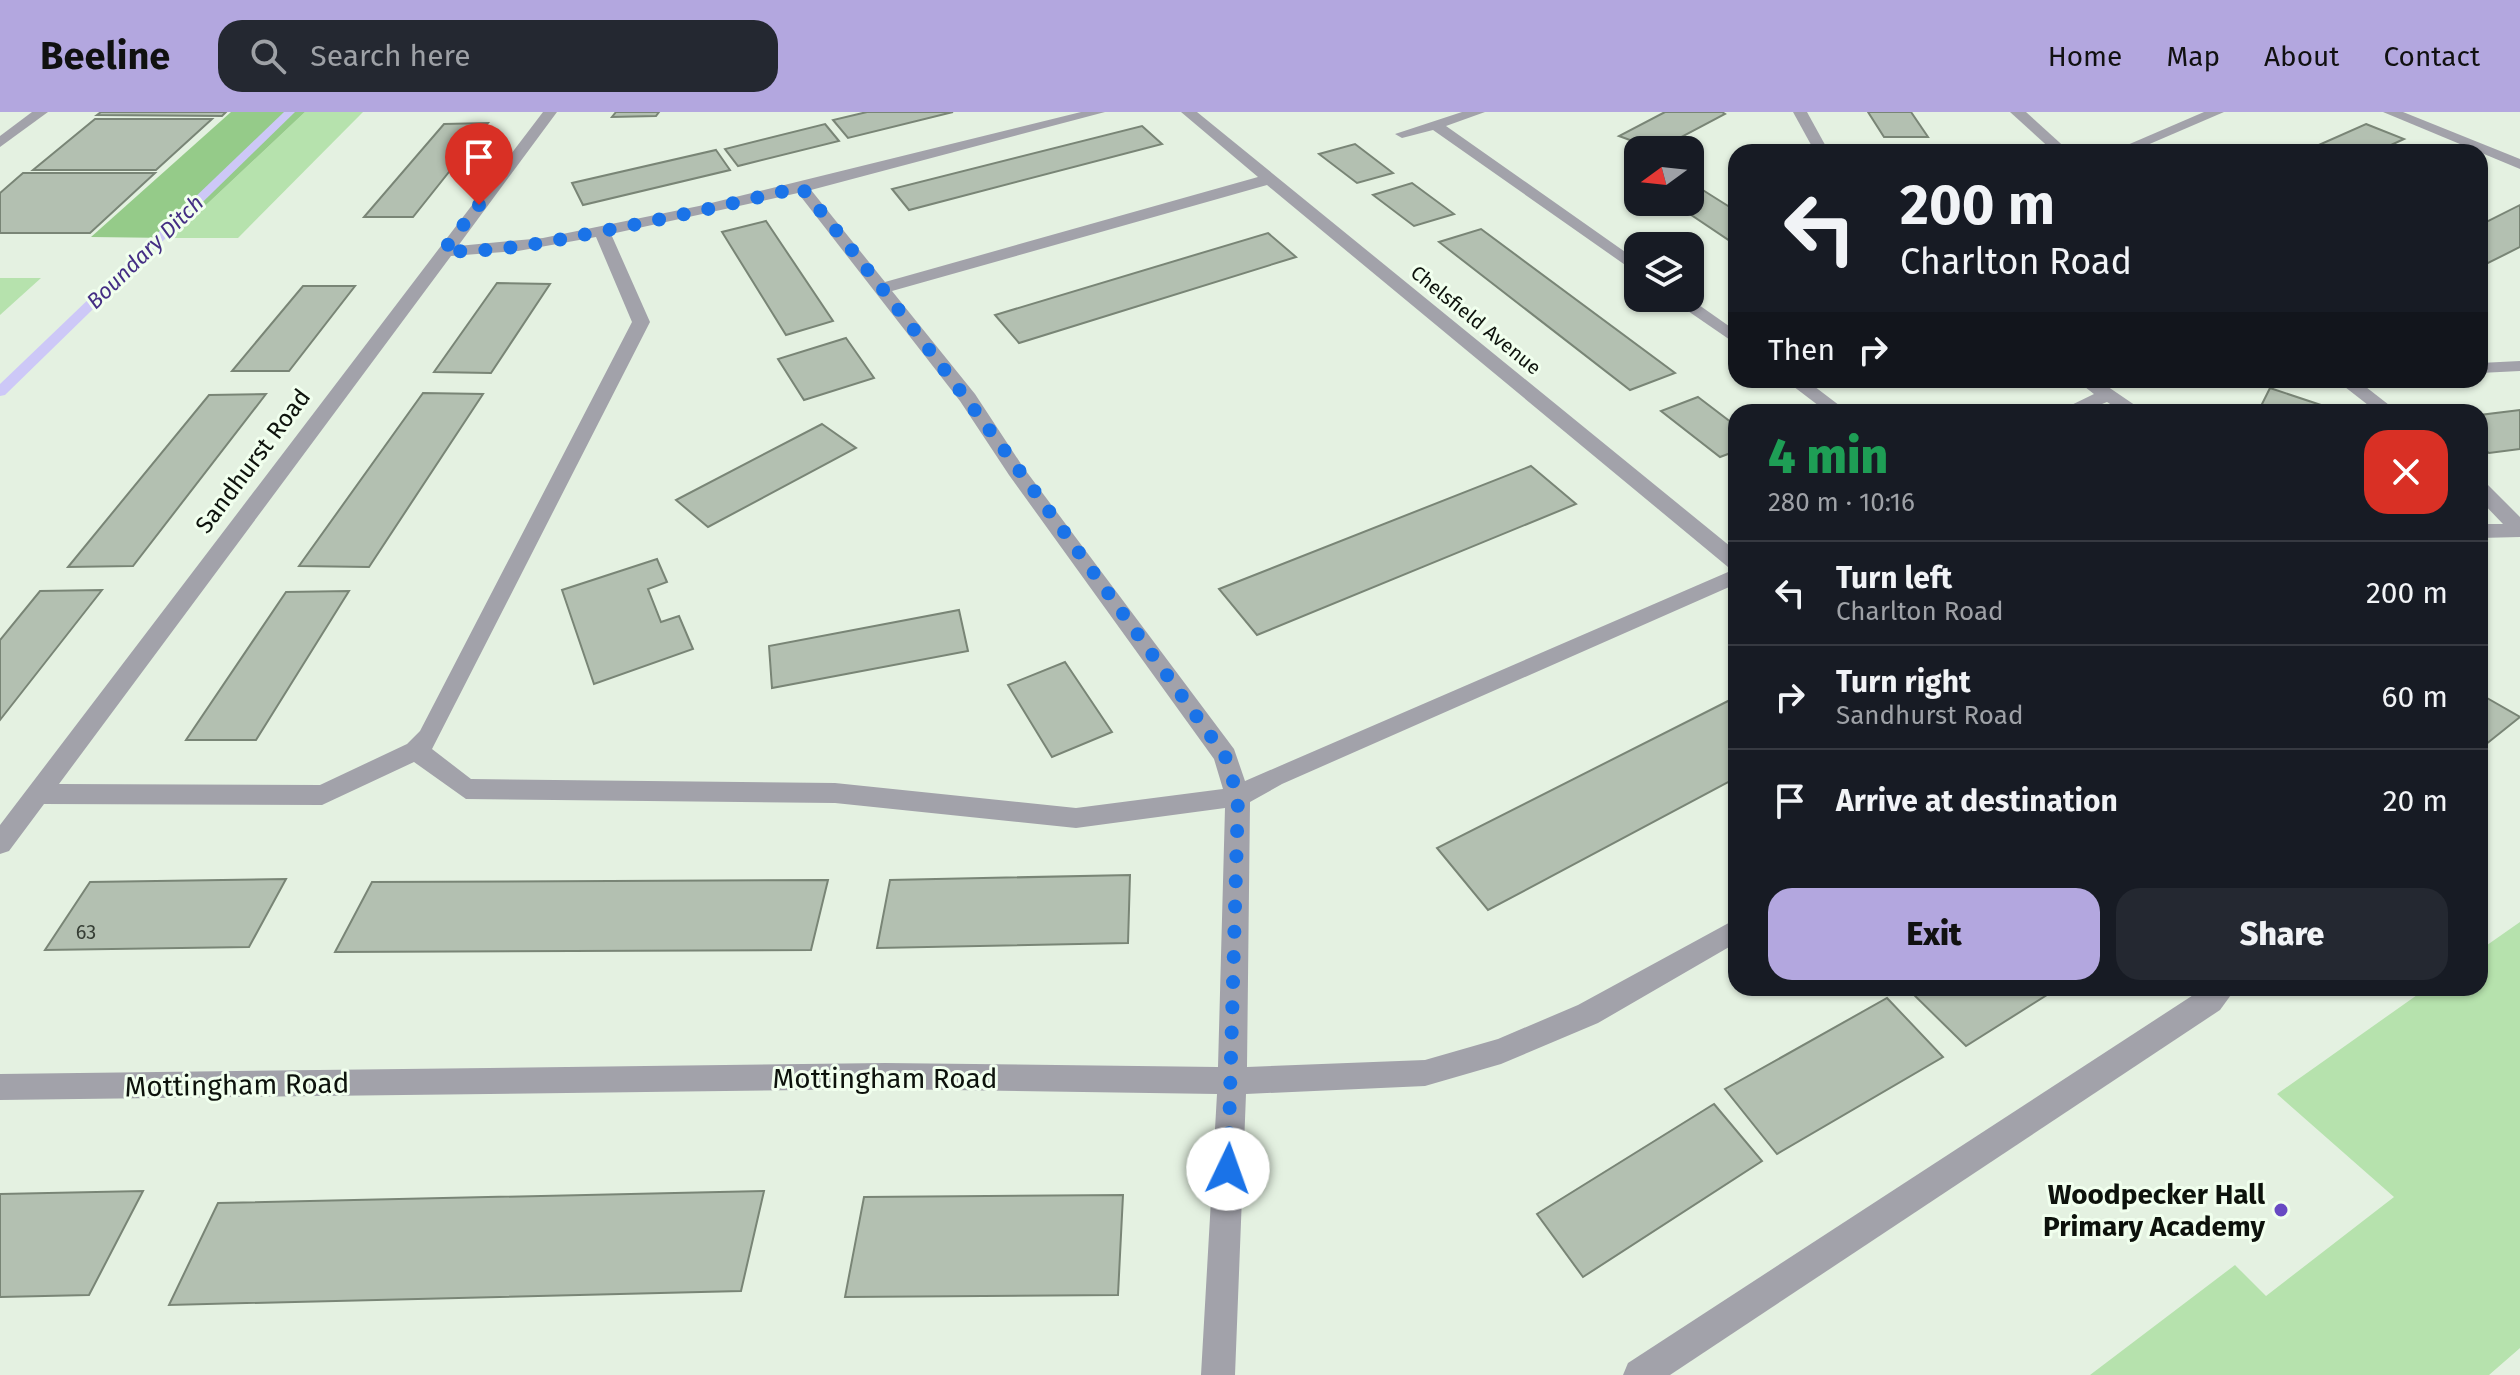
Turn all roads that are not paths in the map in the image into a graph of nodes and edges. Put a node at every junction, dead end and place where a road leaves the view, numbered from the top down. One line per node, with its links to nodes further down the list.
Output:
1 (41, 112): 12 (street)
2 (550, 112): 23 (street, Sandhurst Road)
3 (1098, 112): 21 (street)
4 (1188, 112): 20 (street, Chelsfield Avenue)
5 (1478, 112): 10 (street)
6 (1800, 112): 13 (street)
7 (2017, 112): 14 (street)
8 (2217, 112): 15 (street)
9 (2390, 112): 16 (street)
10 (1434, 124): 11 (street); 24 (street)
11 (1402, 134)
12 (0, 143)
13 (1818, 144)
14 (2054, 144)
15 (2138, 144)
16 (2470, 144)
17 (2488, 151): 18 (street)
18 (2512, 161): 19 (street)
19 (2488, 168)
20 (1270, 179): 25 (street); 41 (street, Chelsfield Avenue)
21 (801, 187): 22 (street); 25 (street)
22 (601, 231): 23 (street); 43 (street)
23 (443, 251): 44 (street, Sandhurst Road)
24 (1624, 259)
25 (884, 288): 45 (street)
26 (1698, 312): 27 (street)
27 (1728, 333)
28 (2520, 366): 29 (street)
29 (2488, 368)
30 (1805, 388): 34 (street)
31 (2097, 388): 33 (street)
32 (2356, 388): 37 (street)
33 (2107, 395): 35 (street); 36 (street)
34 (1828, 404)
35 (2085, 404)
36 (2122, 404)
37 (2378, 404)
38 (2488, 496): 39 (street)
39 (2520, 530): 40 (street)
40 (2488, 531)
41 (1728, 556)
42 (1728, 565): 45 (street)
43 (416, 750): 44 (street); 45 (street)
44 (38, 794): 46 (street, Sandhurst Road)
45 (1238, 797): 49 (street)
46 (0, 844)
47 (1728, 935): 49 (street, Mottingham Road)
48 (2215, 996): 52 (street)
49 (1232, 1081): 50 (street, Mottingham Road); 51 (street)
50 (0, 1087)
51 (1218, 1375)
52 (1640, 1375)

